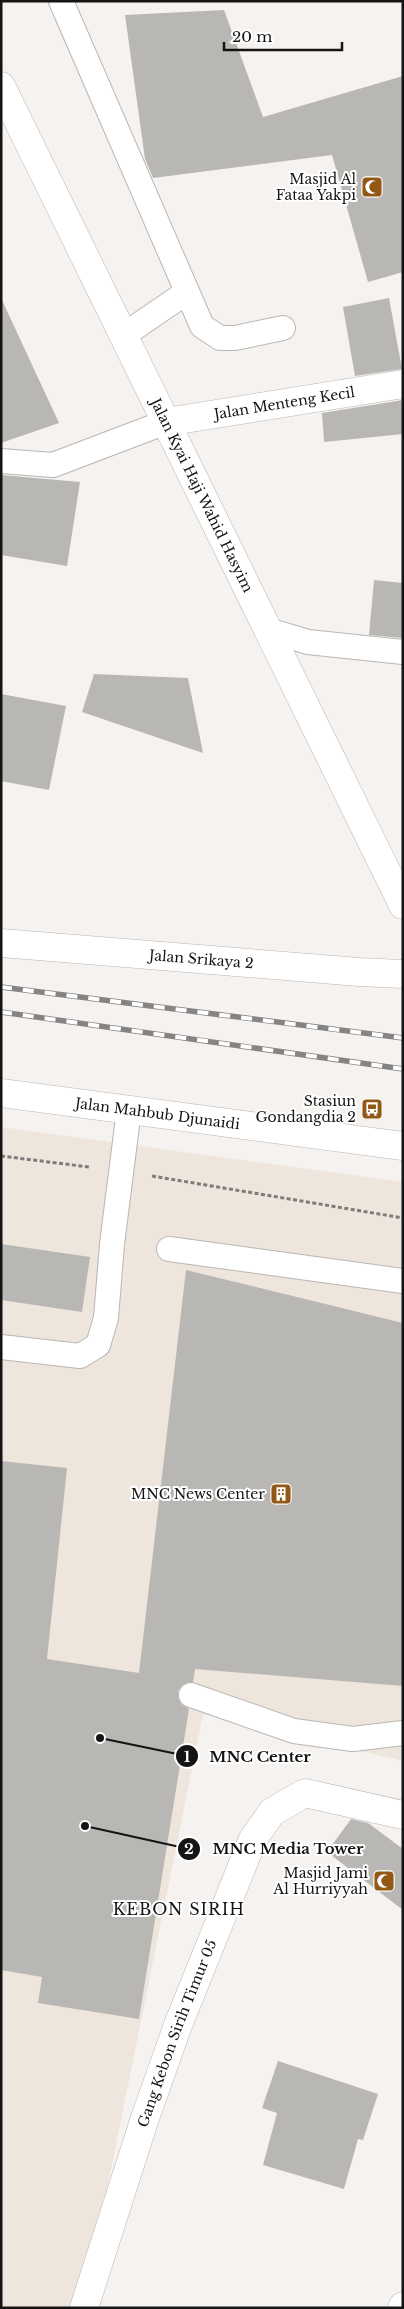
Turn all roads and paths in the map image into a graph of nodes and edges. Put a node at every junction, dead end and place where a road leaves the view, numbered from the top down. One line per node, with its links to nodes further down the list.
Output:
1 (61, 1): 3 (lane)
2 (1, 86): 5 (street, Jalan Kyai Haji Wahid Hasyim)
3 (187, 292): 4 (lane); 5 (lane)
4 (283, 328)
5 (124, 335): 7 (street, Jalan Kyai Haji Wahid Hasyim)
6 (403, 384): 7 (street, Jalan Menteng Kecil)
7 (166, 422): 8 (lane); 9 (street, Jalan Kyai Haji Wahid Hasyim)
8 (1, 461)
9 (268, 630): 10 (lane); 11 (street, Jalan Kyai Haji Wahid Hasyim)
10 (403, 652)
11 (403, 905)
12 (1, 943): 13 (street, Jalan Srikaya 2)
13 (403, 974)
14 (1, 1093): 15 (street, Jalan Mahbub Djunaidi)
15 (129, 1110): 16 (street, Jalan Mahbub Djunaidi); 18 (lane)
16 (403, 1146)
17 (1, 1156): 18 (path)
18 (122, 1171): 19 (path); 22 (lane)
19 (403, 1218)
20 (169, 1249): 21 (lane)
21 (403, 1281)
22 (1, 1347)
23 (191, 1696): 24 (lane)
24 (403, 1733)
25 (403, 1815): 26 (street, Gang Kebon Sirih Timur 05)
26 (84, 2308)

